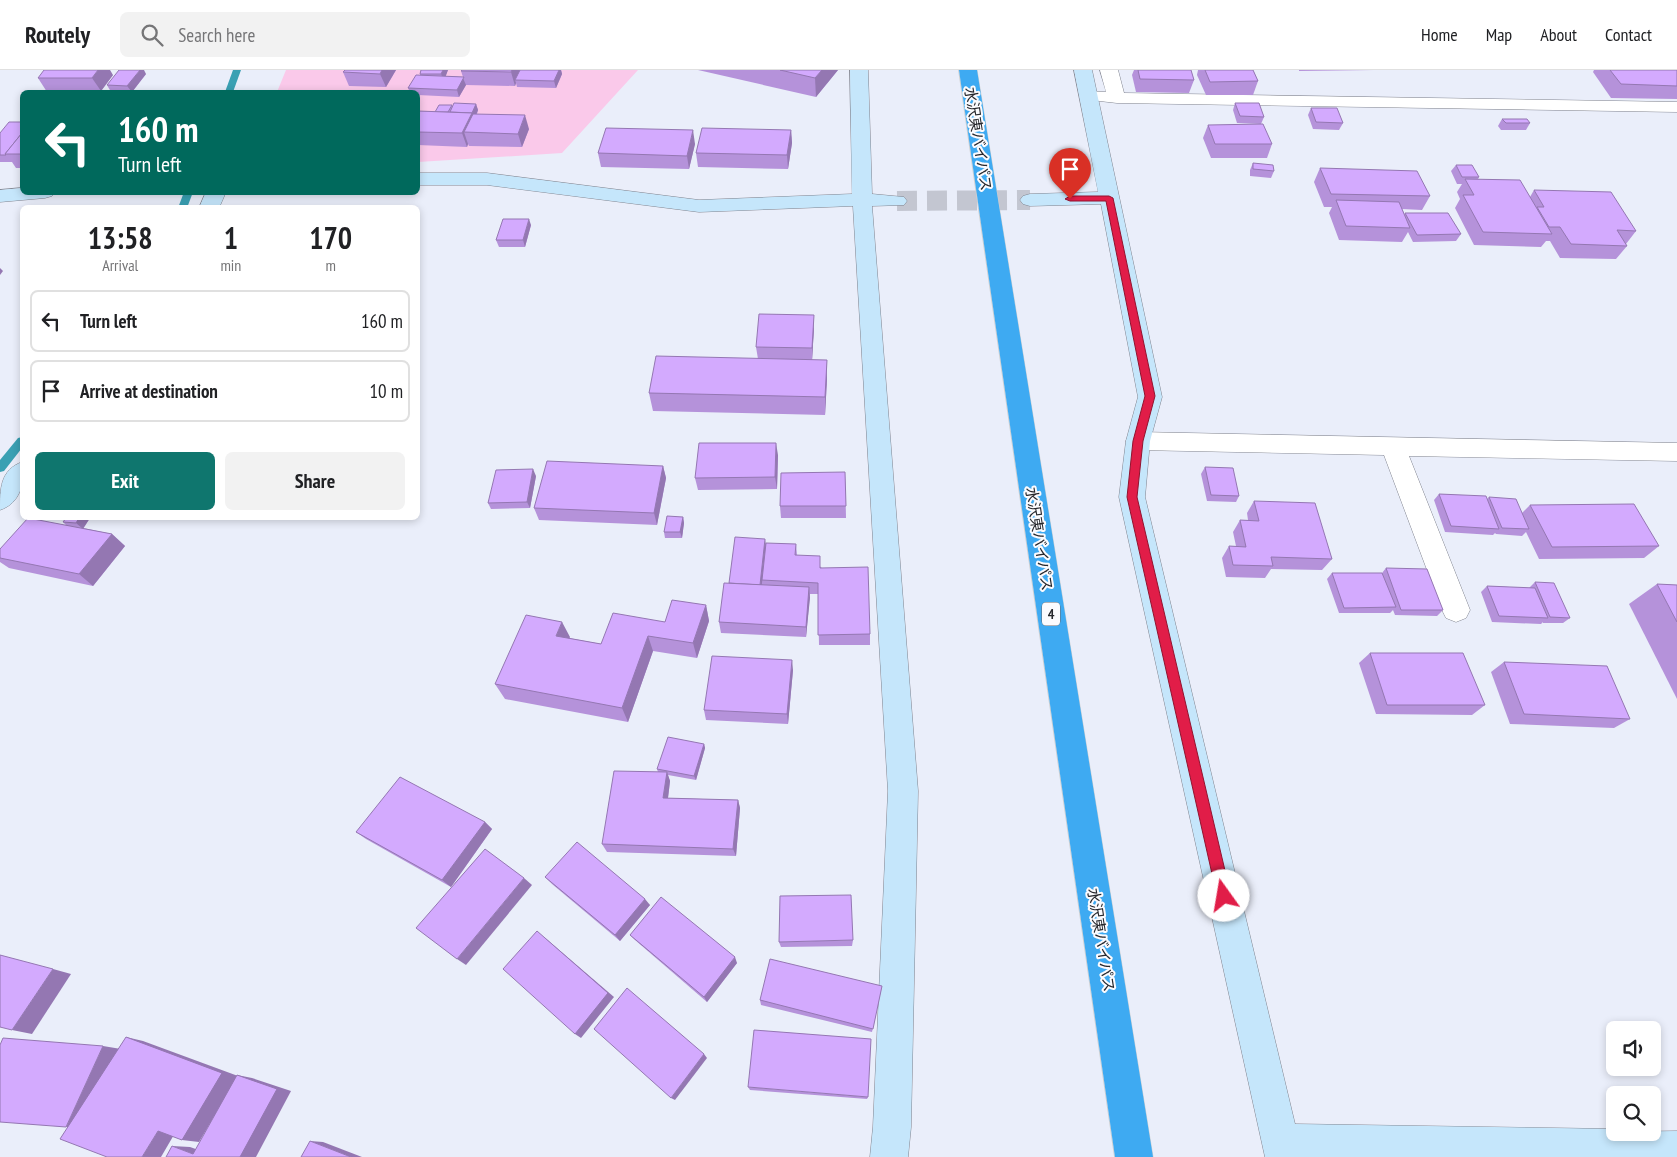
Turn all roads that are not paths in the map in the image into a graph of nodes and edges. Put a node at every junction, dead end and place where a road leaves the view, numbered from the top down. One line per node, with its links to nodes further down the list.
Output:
1 (859, 70): 11 (street)
2 (968, 70): 24 (highway, 水沢東バイパス / 4)
3 (1109, 70): 5 (street)
4 (1086, 83): 5 (street); 10 (street)
5 (1116, 98): 6 (street)
6 (1677, 107)
7 (420, 179): 11 (street)
8 (20, 194): 9 (street)
9 (0, 196)
10 (1109, 198): 13 (street); 14 (street)
11 (862, 200): 12 (street); 23 (street)
12 (897, 200)
13 (1030, 200)
14 (1138, 441): 15 (street); 20 (street)
15 (1392, 446): 16 (street); 19 (street)
16 (1677, 452)
17 (20, 475): 18 (street)
18 (0, 500)
19 (1456, 610)
20 (1282, 1150): 22 (street)
21 (1677, 1150): 22 (street)
22 (1510, 1151)
23 (888, 1157)
24 (1134, 1157)

